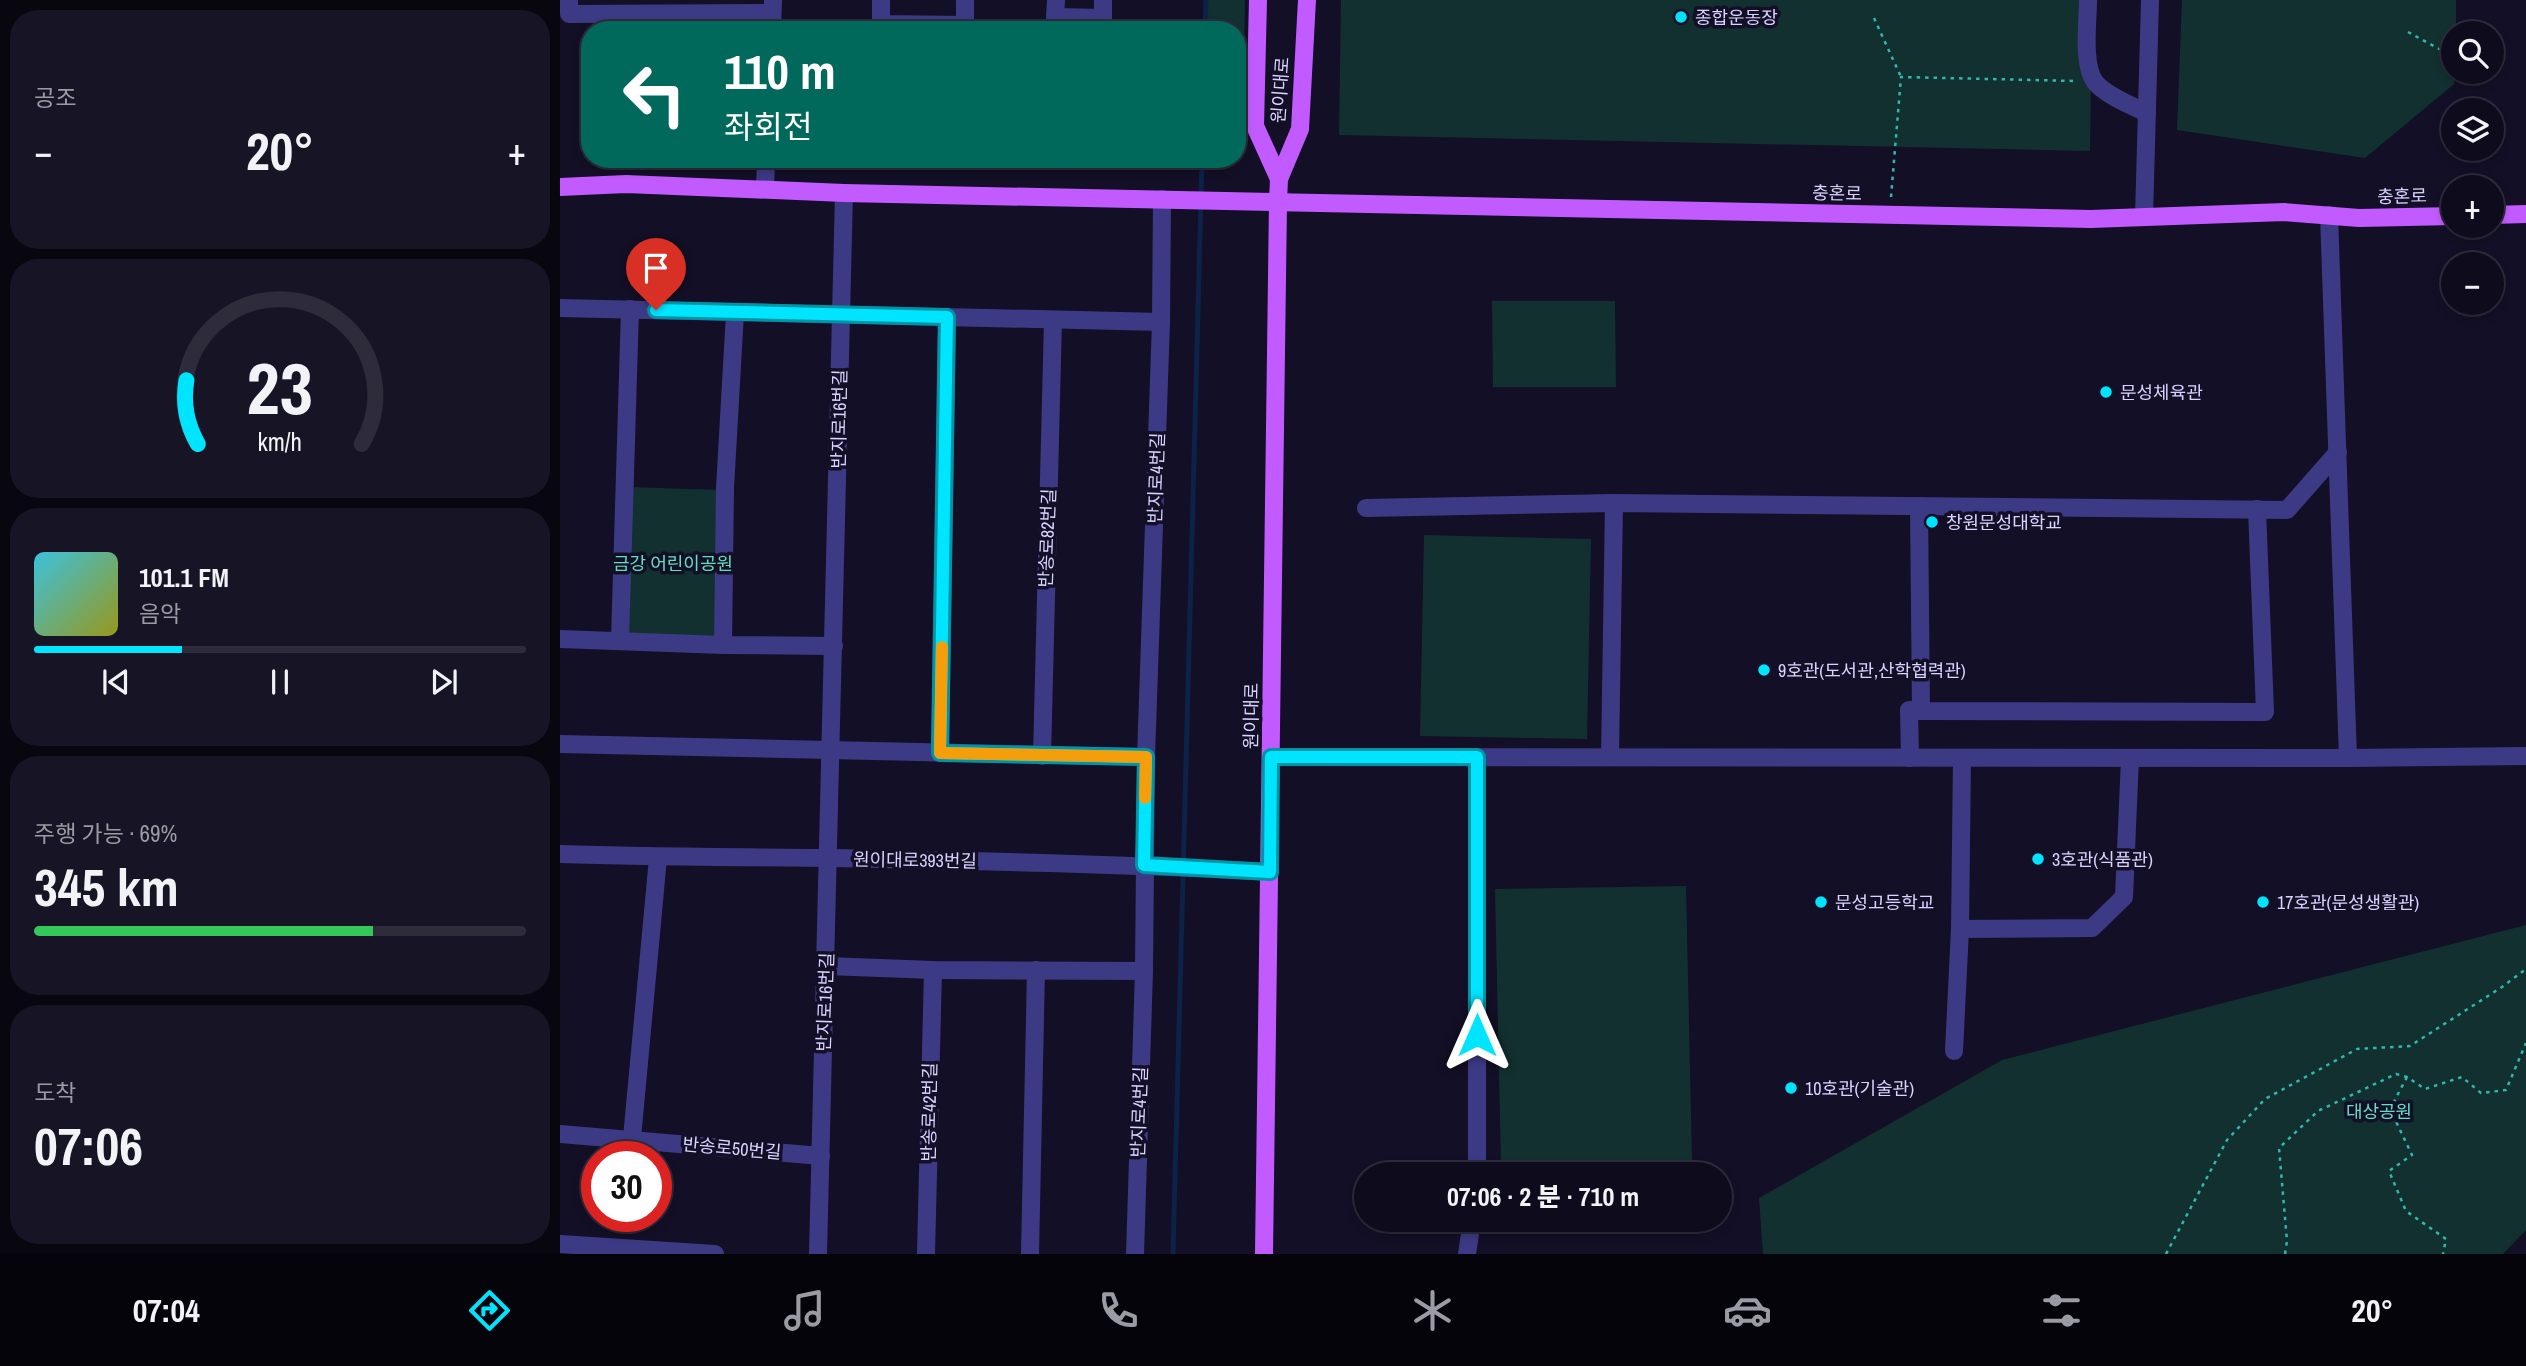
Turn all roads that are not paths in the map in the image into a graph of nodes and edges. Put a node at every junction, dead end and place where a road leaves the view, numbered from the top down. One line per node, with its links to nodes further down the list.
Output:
1 (569, 0): 10 (street)
2 (881, 0): 12 (street)
3 (965, 0): 13 (street)
4 (1056, 0): 5 (street)
5 (1103, 0)
6 (1258, 0): 16 (main road, 원이대로)
7 (1307, 0): 16 (main road, 원이대로)
8 (2088, 0): 14 (street)
9 (2150, 0): 14 (street)
10 (641, 7): 11 (street)
11 (772, 14)
12 (881, 21)
13 (965, 21)
14 (2147, 113): 26 (street)
15 (766, 168): 18 (street)
16 (1279, 179): 21 (main road, 원이대로)
17 (560, 187): 18 (main road)
18 (765, 189): 19 (main road)
19 (844, 193): 20 (main road); 30 (street, 반지로16번길)
20 (1167, 199): 21 (main road, 충혼로); 33 (street, 반지로4번길)
21 (1278, 202): 26 (main road, 충혼로); 50 (main road, 원이대로)
22 (2526, 214): 24 (main road)
23 (2329, 215): 25 (main road, 충혼로); 26 (main road, 충혼로); 34 (street)
24 (2504, 215)
25 (2441, 216)
26 (2144, 217)
27 (560, 308): 28 (street)
28 (630, 309): 29 (street); 40 (street)
29 (735, 313): 30 (street); 41 (street)
30 (842, 313): 31 (street); 42 (street, 반지로16번길)
31 (947, 317): 32 (street); 46 (street)
32 (1053, 320): 33 (street); 47 (street, 반송로82번길)
33 (1161, 322): 49 (street, 반지로4번길)
34 (2337, 452): 38 (street); 56 (street)
35 (1614, 503): 36 (street); 37 (street); 52 (street)
36 (1919, 506): 38 (street); 43 (street)
37 (1366, 508)
38 (2257, 509): 43 (street)
39 (560, 639): 40 (street)
40 (620, 640): 41 (street)
41 (723, 645): 42 (street)
42 (834, 646): 45 (street, 반지로16번길)
43 (1921, 711): 53 (street)
44 (560, 744): 45 (street)
45 (832, 751): 46 (street); 59 (street, 반지로16번길)
46 (940, 753): 47 (street)
47 (1042, 756): 49 (street)
48 (2526, 756): 56 (street)
49 (1146, 757): 60 (street, 반지로4번길)
50 (1271, 757): 51 (street); 61 (main road, 원이대로)
51 (1477, 757): 52 (street); 71 (street)
52 (1610, 757): 53 (street)
53 (1910, 758): 54 (street)
54 (1962, 758): 55 (street); 62 (street)
55 (2130, 758): 56 (street); 62 (street)
56 (2348, 758)
57 (560, 854): 58 (street, 원이대로393번길)
58 (658, 858): 59 (street, 원이대로393번길); 69 (street)
59 (828, 858): 60 (street, 원이대로393번길); 63 (street, 반지로16번길)
60 (1144, 865): 61 (street, 원이대로393번길); 66 (street, 반지로4번길)
61 (1270, 872): 79 (main road, 원이대로)
62 (1960, 929): 67 (street)
63 (827, 966): 64 (street); 70 (street, 반지로16번길)
64 (933, 970): 65 (street); 76 (street, 반송로42번길)
65 (1036, 970): 66 (street); 77 (street)
66 (1144, 971): 78 (street, 반지로4번길)
67 (1954, 1051)
68 (560, 1134): 69 (street, 반송로50번길)
69 (632, 1138): 70 (street, 반송로50번길)
70 (821, 1156): 75 (street, 반지로16번길)
71 (1477, 1162)
72 (1470, 1232): 80 (street)
73 (560, 1244): 74 (street)
74 (715, 1254)
75 (818, 1254)
76 (926, 1254)
77 (1030, 1254)
78 (1135, 1254)
79 (1264, 1254)
80 (1466, 1254)

